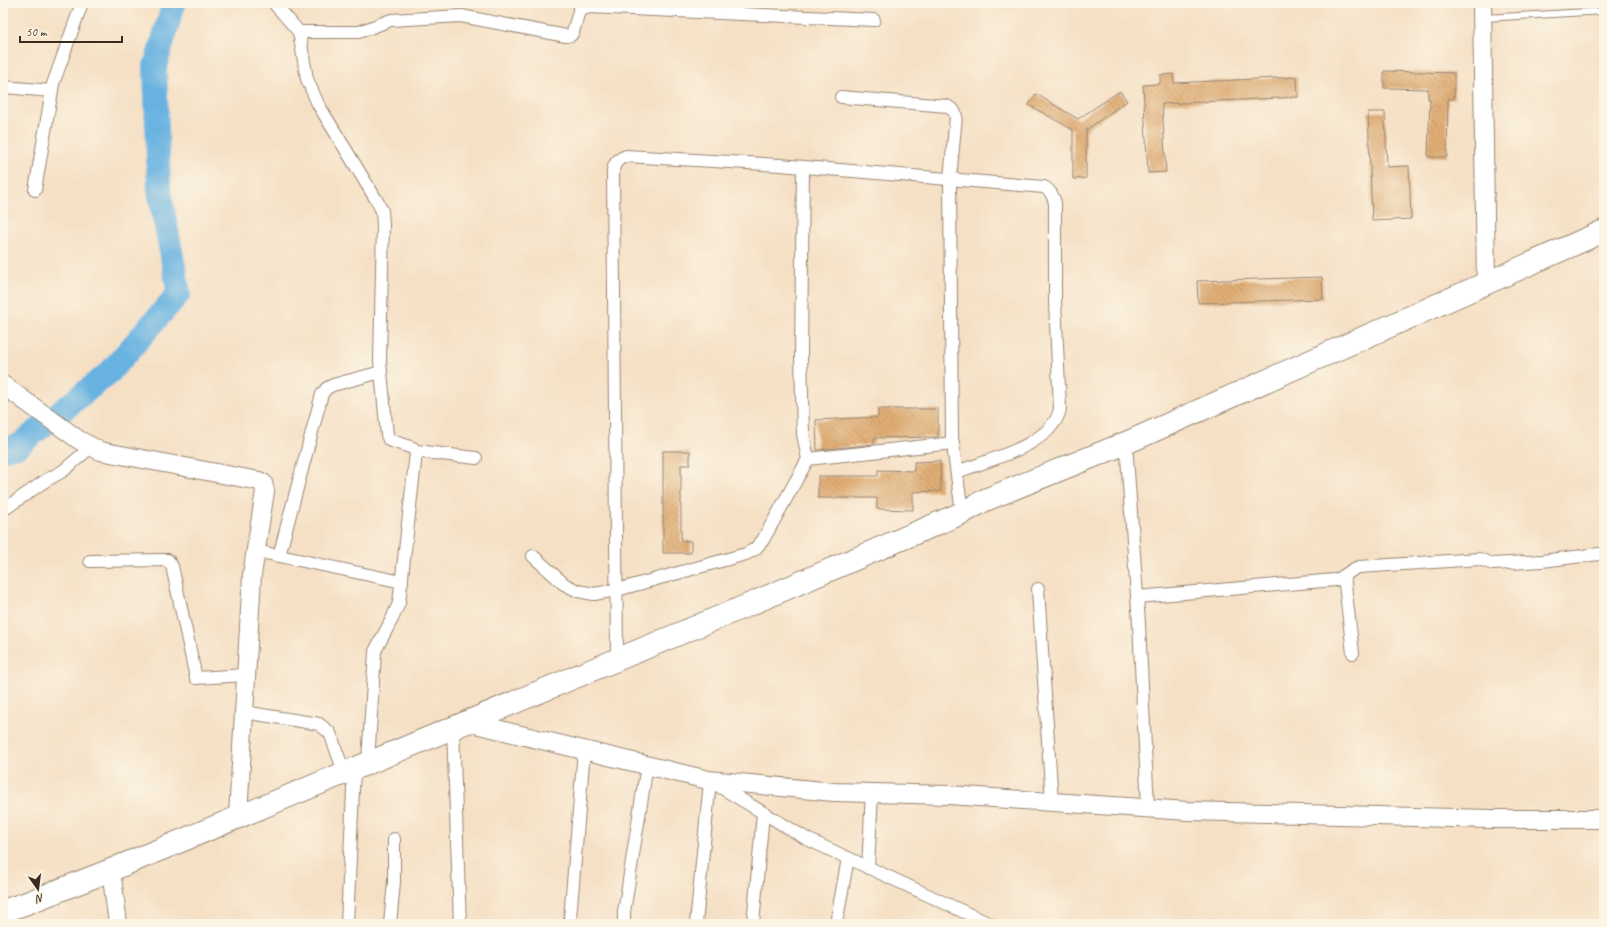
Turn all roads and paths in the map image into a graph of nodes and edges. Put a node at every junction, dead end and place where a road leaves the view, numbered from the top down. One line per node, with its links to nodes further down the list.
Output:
1 (82, 3): 8 (street)
2 (274, 3): 6 (street)
3 (1482, 10): 4 (lane); 14 (street)
4 (1604, 11)
5 (874, 20): 6 (street)
6 (299, 32): 15 (street)
7 (3, 86): 8 (street)
8 (52, 91): 12 (street)
9 (841, 97): 11 (street)
10 (803, 167): 11 (street); 22 (street); 34 (street)
11 (950, 179): 17 (street); 23 (street)
12 (35, 190)
13 (1604, 231): 14 (highway)
14 (1486, 285): 18 (highway)
15 (382, 372): 20 (street); 28 (street)
16 (3, 384): 19 (street)
17 (953, 443): 22 (street); 23 (street)
18 (1126, 443): 25 (highway); 35 (street)
19 (85, 444): 24 (street); 26 (street)
20 (416, 451): 21 (street); 32 (street)
21 (476, 458)
22 (808, 459): 34 (street)
23 (957, 472): 25 (street)
24 (3, 510)
25 (962, 513): 37 (highway)
26 (256, 551): 28 (street); 38 (street)
27 (1598, 554): 31 (street)
28 (279, 556): 32 (street)
29 (533, 556): 34 (street)
30 (90, 561): 38 (street)
31 (1344, 576): 35 (street); 36 (street)
32 (402, 582): 43 (street)
33 (1038, 588): 46 (street)
34 (617, 590): 37 (street)
35 (1137, 598): 47 (street)
36 (1352, 653)
37 (617, 659): 40 (highway)
38 (246, 675): 39 (street)
39 (244, 712): 43 (street); 49 (street)
40 (460, 725): 41 (street); 43 (highway); 60 (street)
41 (584, 750): 42 (street); 61 (street)
42 (647, 765): 44 (street); 62 (street)
43 (355, 767): 49 (highway); 58 (street)
44 (709, 780): 45 (street); 48 (street); 63 (street)
45 (872, 793): 46 (street); 53 (street)
46 (1052, 802): 47 (street)
47 (1148, 808): 50 (street)
48 (763, 812): 52 (street); 64 (street)
49 (238, 816): 54 (highway)
50 (1604, 819)
51 (394, 839): 59 (street)
52 (848, 858): 53 (street); 65 (street)
53 (868, 868): 56 (street)
54 (111, 870): 55 (highway); 57 (street)
55 (3, 909)
56 (976, 921): 66 (street)
57 (118, 924)
58 (348, 924)
59 (390, 924)
60 (460, 924)
61 (571, 924)
62 (624, 924)
63 (696, 924)
64 (753, 924)
65 (836, 924)
66 (990, 924)

